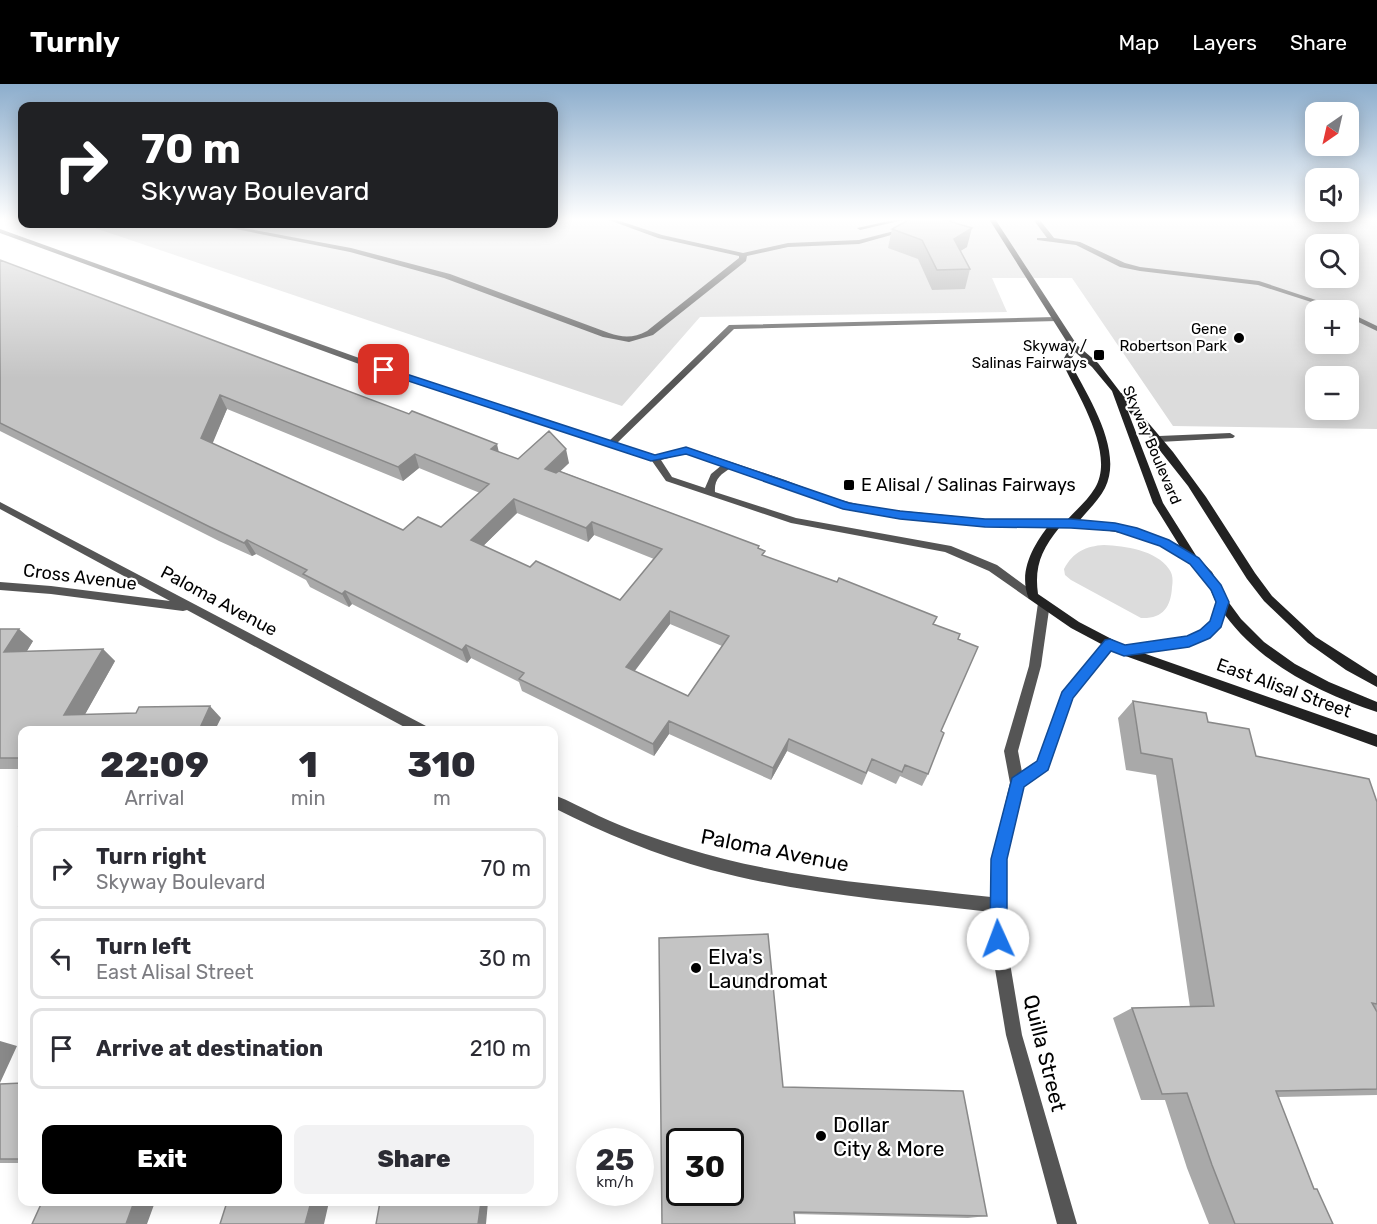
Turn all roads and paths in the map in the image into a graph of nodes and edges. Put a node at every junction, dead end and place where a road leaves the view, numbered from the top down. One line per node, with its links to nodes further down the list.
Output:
1 (114, 272): 14 (street, East Alisal Street)
2 (433, 272): 3 (street)
3 (728, 272)
4 (1026, 272): 7 (main road, Skyway Boulevard)
5 (1173, 272): 6 (street)
6 (1311, 300)
7 (1055, 319): 10 (main road, Skyway Boulevard); 14 (street)
8 (1359, 320): 9 (street)
9 (1377, 329)
10 (1074, 347): 11 (main road, Skyway Boulevard); 20 (main road)
11 (1116, 391): 13 (main road); 21 (main road, Skyway Boulevard)
12 (1230, 436): 13 (street)
13 (1159, 439): 28 (main road)
14 (612, 443): 15 (street, East Alisal Street)
15 (655, 459): 16 (street, East Alisal Street); 17 (street, East Alisal Street)
16 (731, 464): 17 (street); 19 (street, East Alisal Street)
17 (710, 494): 23 (street, East Alisal Street)
18 (0, 505): 25 (street, Paloma Avenue)
19 (1056, 524): 20 (main road, East Alisal Street); 23 (main road)
20 (1071, 524): 21 (main road, East Alisal Street)
21 (1194, 561): 24 (main road, East Alisal Street)
22 (0, 586): 25 (street, Cross Avenue)
23 (1038, 599): 26 (main road, East Alisal Street); 32 (street, Quilla Street)
24 (1222, 602): 27 (main road); 29 (main road, East Alisal Street)
25 (191, 608): 30 (street, Paloma Avenue)
26 (1110, 644): 27 (main road, East Alisal Street); 32 (street)
27 (1124, 651): 31 (main road, East Alisal Street)
28 (1377, 682)
29 (1377, 707)
30 (413, 726)
31 (1377, 741)
32 (1017, 783): 34 (street, Quilla Street)
33 (558, 803): 34 (street, Paloma Avenue)
34 (997, 905): 35 (street, Quilla Street)
35 (1067, 1224)

